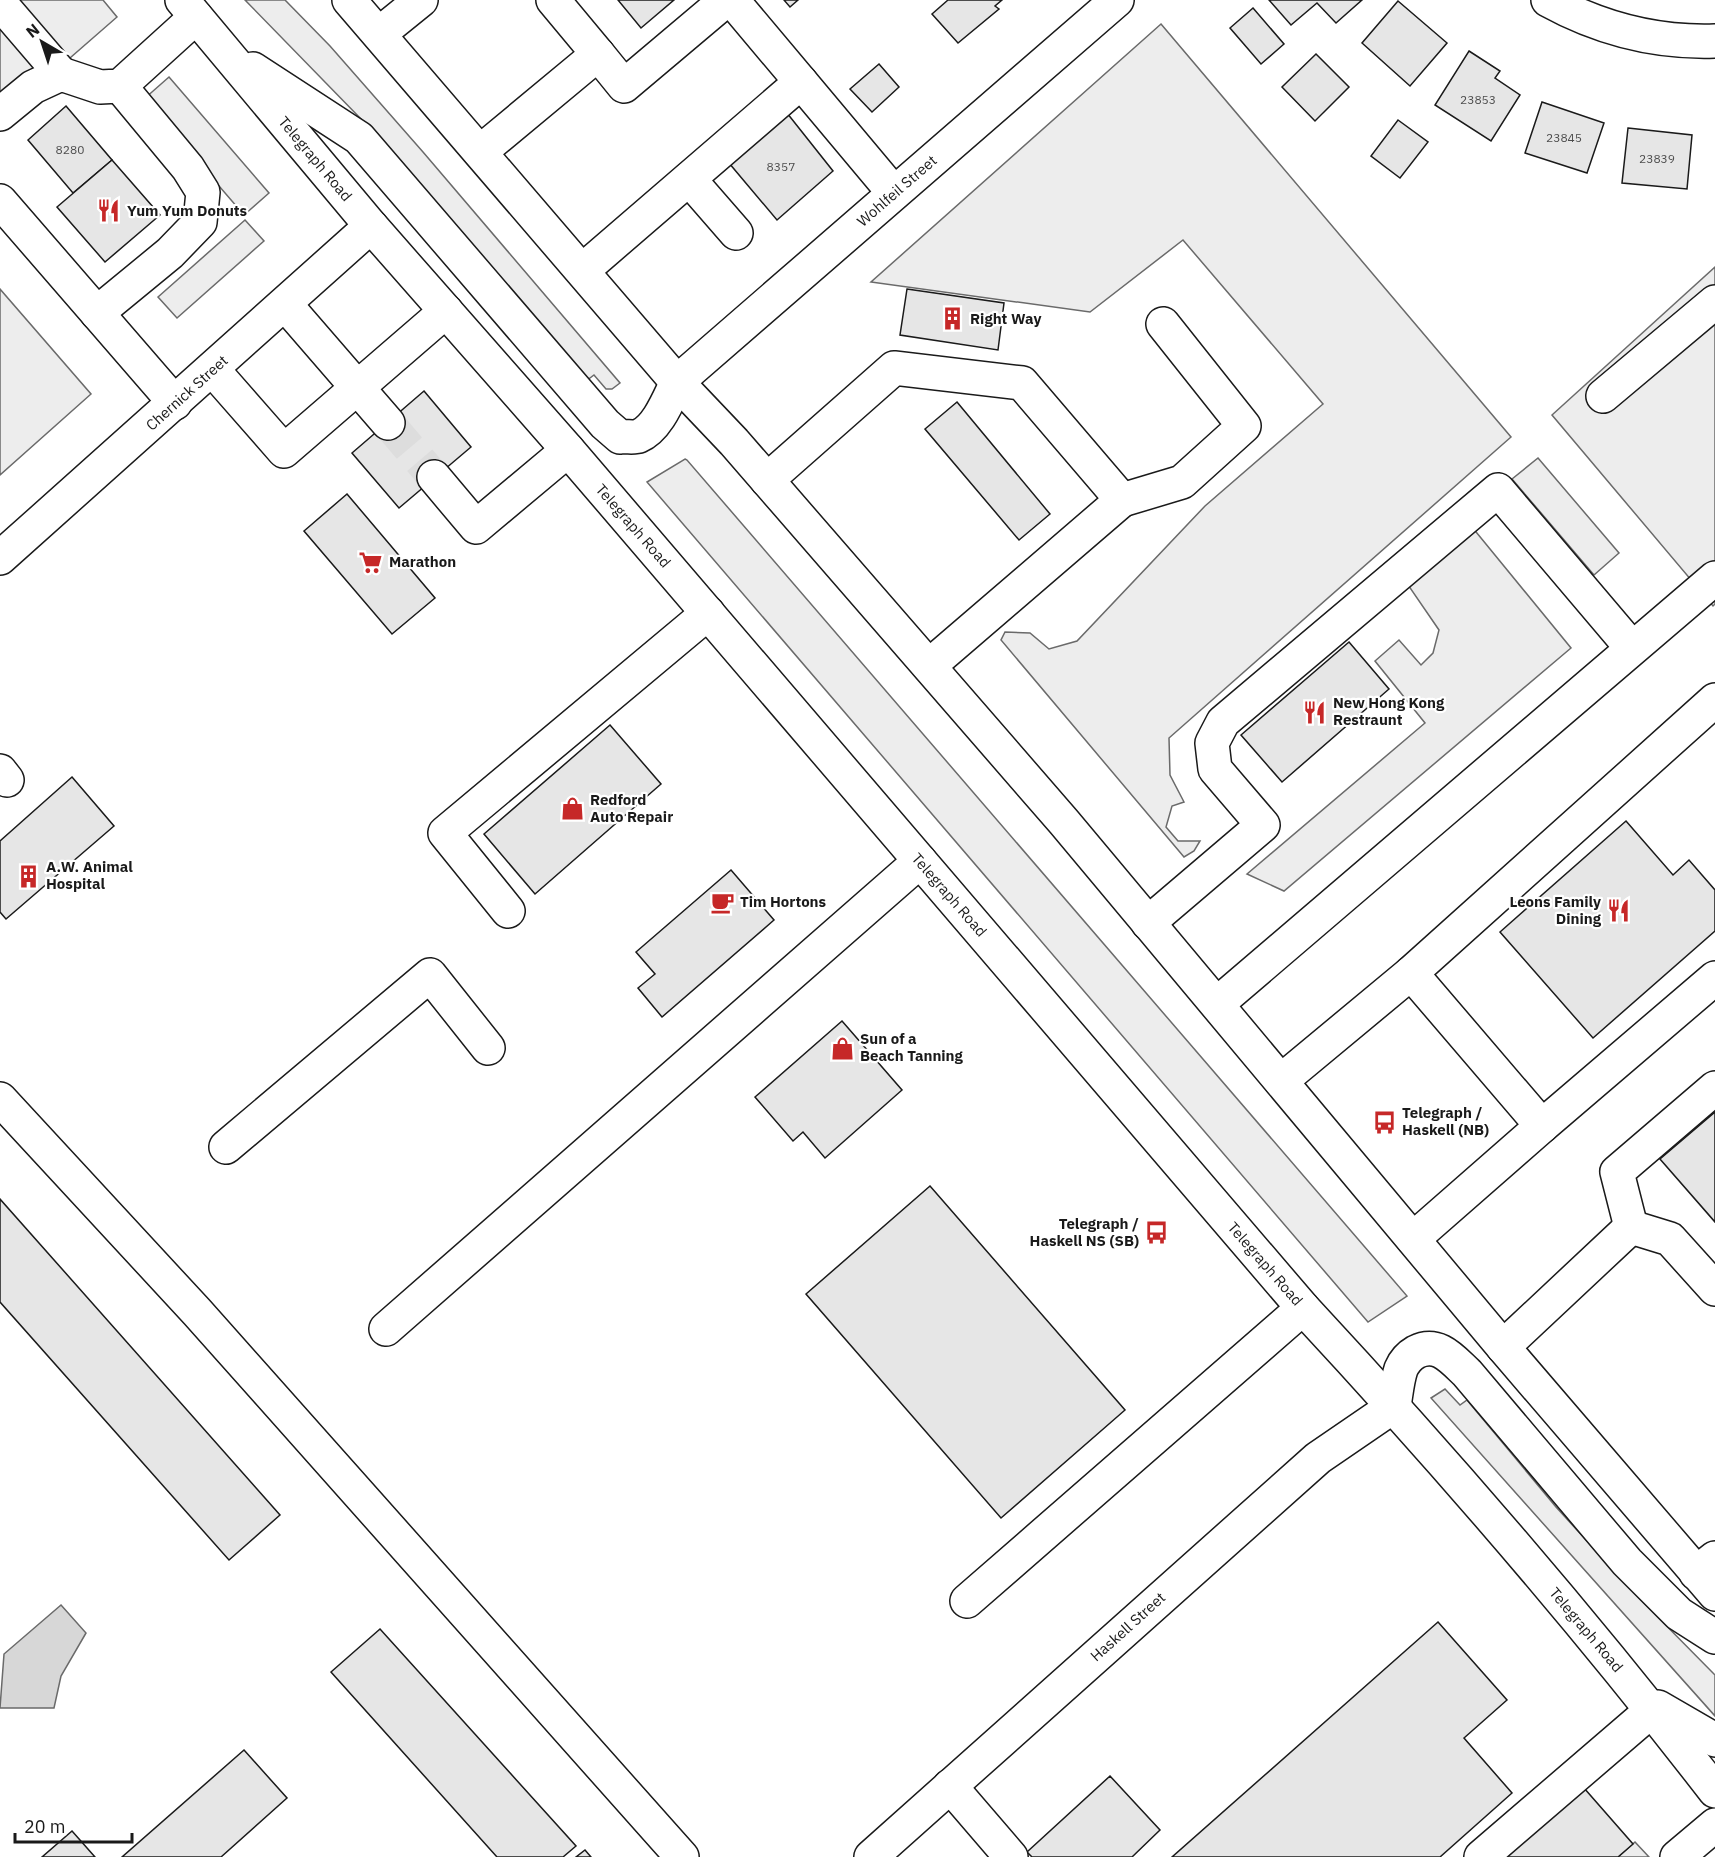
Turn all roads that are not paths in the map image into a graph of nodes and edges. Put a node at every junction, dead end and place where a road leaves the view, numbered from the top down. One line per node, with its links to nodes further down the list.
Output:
1 (349, 0): 10 (main road)
2 (421, 0): 10 (main road)
3 (553, 0): 13 (main road)
4 (726, 0): 13 (main road)
5 (732, 0): 15 (main road)
6 (1117, 0): 20 (main road, Wohlfeil Street)
7 (1548, 0): 11 (main road)
8 (0, 3): 14 (main road)
9 (189, 9): 12 (main road, Telegraph Road); 16 (main road)
10 (379, 34): 18 (main road)
11 (1715, 41)
12 (224, 50): 22 (main road, Telegraph Road); 31 (main road)
13 (598, 54): 18 (main road)
14 (61, 74): 16 (main road); 17 (main road)
15 (801, 82): 19 (main road); 20 (main road)
16 (120, 86): 28 (main road)
17 (0, 114)
18 (480, 152): 24 (main road)
19 (689, 178): 23 (main road); 24 (main road)
20 (894, 193): 31 (main road, Wohlfeil Street)
21 (0, 201): 28 (main road)
22 (371, 226): 26 (main road, Chernick Street); 27 (main road, Telegraph Road)
23 (736, 233)
24 (583, 270): 31 (main road)
25 (1715, 302): 33 (main road)
26 (285, 304): 30 (main road, Chernick Street); 32 (main road)
27 (446, 311): 32 (main road); 36 (main road, Telegraph Road)
28 (97, 313): 34 (main road)
29 (1163, 324): 39 (main road)
30 (213, 370): 32 (main road); 34 (main road, Chernick Street)
31 (677, 382): 38 (main road)
32 (357, 387): 35 (main road)
33 (1603, 396)
34 (175, 403): 40 (main road, Chernick Street)
35 (388, 423)
36 (568, 450): 37 (main road); 42 (main road, Telegraph Road)
37 (434, 477)
38 (767, 480): 39 (main road); 44 (main road)
39 (1122, 500): 44 (main road)
40 (0, 558)
41 (1715, 578): 43 (main road)
42 (708, 613): 46 (main road, Telegraph Road); 47 (main road)
43 (1632, 648): 48 (main road); 51 (main road)
44 (928, 666): 48 (main road)
45 (1715, 700): 49 (main road)
46 (920, 861): 61 (main road, Telegraph Road); 62 (main road)
47 (508, 911)
48 (1148, 923): 51 (main road)
49 (1411, 973): 53 (main road); 56 (main road)
50 (1715, 978): 56 (main road)
51 (1216, 1004): 53 (main road)
52 (488, 1048): 57 (main road)
53 (1281, 1081): 59 (main road)
54 (1715, 1088): 58 (main road)
55 (0, 1099): 73 (main road)
56 (1542, 1126): 59 (main road)
57 (226, 1147)
58 (1631, 1227): 60 (main road); 63 (main road)
59 (1413, 1239): 63 (main road)
60 (1715, 1289)
61 (1303, 1308): 64 (main road, Telegraph Road); 66 (main road)
62 (386, 1329)
63 (1503, 1347): 65 (main road)
64 (1394, 1406): 67 (main road); 68 (main road, Telegraph Road); 70 (main road, Haskell Street)
65 (1709, 1575)
66 (967, 1601)
67 (1715, 1637)
68 (1649, 1705): 69 (main road); 71 (main road, Telegraph Road); 76 (main road)
69 (1715, 1740)
70 (950, 1786): 74 (main road, Haskell Street); 75 (main road)
71 (1715, 1791)
72 (1715, 1825): 77 (main road)
73 (682, 1857)
74 (871, 1857)
75 (1011, 1857)
76 (1481, 1857)
77 (1677, 1857)

